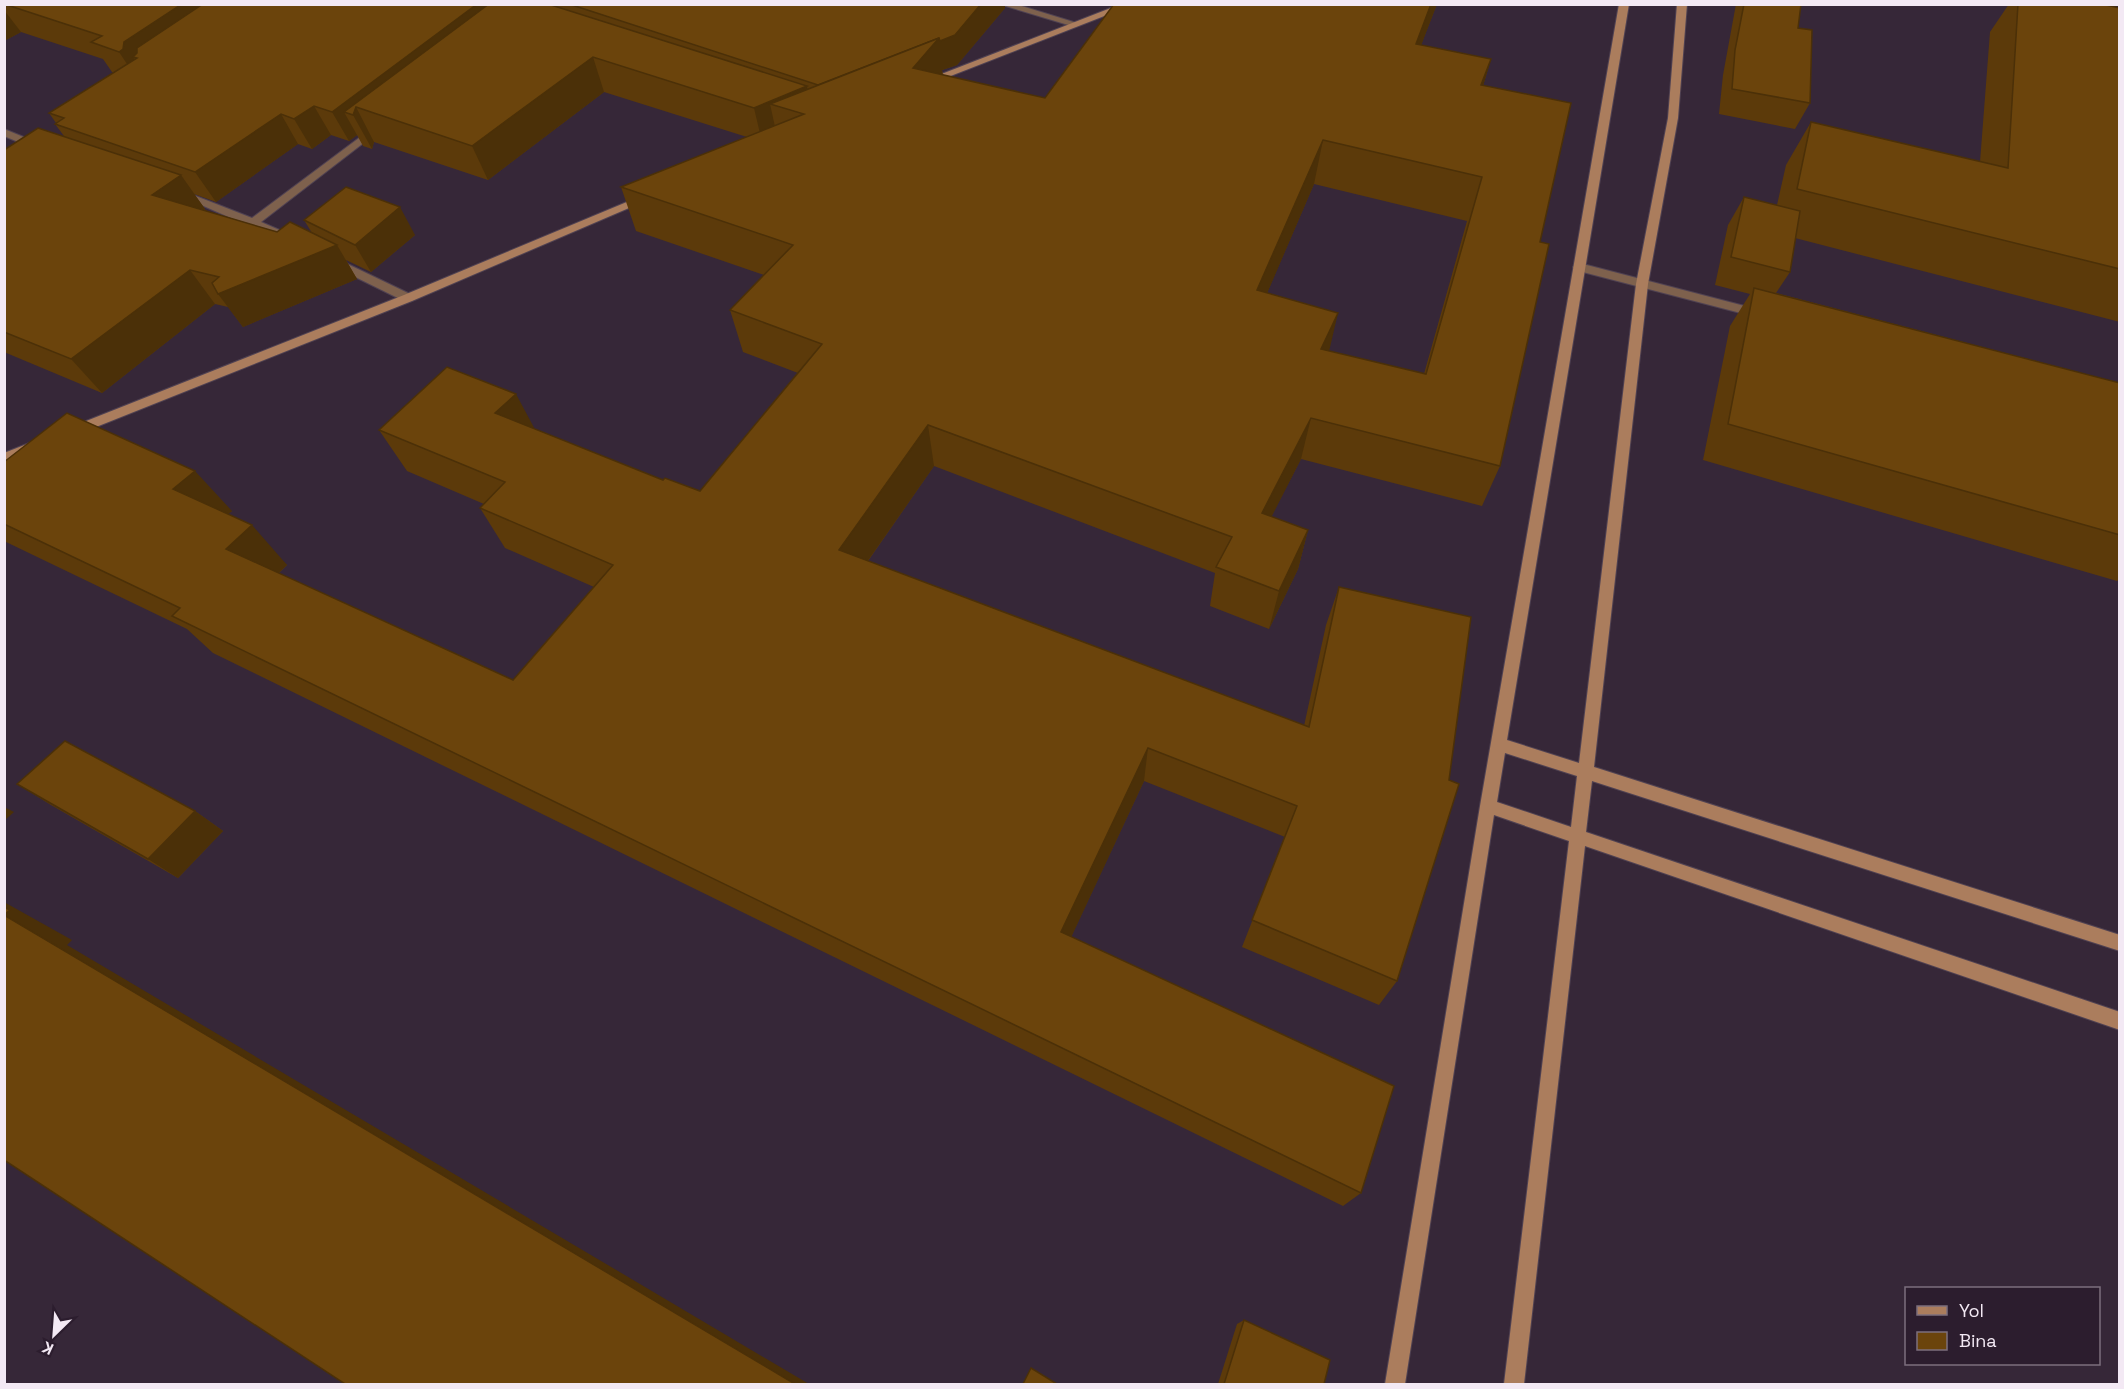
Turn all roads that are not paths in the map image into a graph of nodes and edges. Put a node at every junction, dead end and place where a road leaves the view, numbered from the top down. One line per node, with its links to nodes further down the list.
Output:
1 (1003, 4): 5 (street)
2 (1131, 4): 5 (main road)
3 (1624, 4): 15 (main road)
4 (1682, 4): 16 (main road)
5 (1075, 24): 6 (main road)
6 (918, 85)
7 (386, 120): 12 (street)
8 (4, 132): 9 (street)
9 (49, 147)
10 (165, 189): 12 (street)
11 (656, 193): 17 (main road)
12 (254, 222): 13 (street)
13 (295, 242)
14 (326, 258): 17 (street)
15 (1579, 267): 16 (street); 20 (main road)
16 (1642, 284): 18 (street); 21 (main road)
17 (408, 298): 19 (main road)
18 (1767, 316)
19 (4, 459)
20 (1499, 744): 21 (main road); 22 (main road)
21 (1586, 772): 23 (main road); 24 (main road)
22 (1488, 806): 23 (main road); 26 (main road)
23 (1578, 838): 25 (main road); 27 (main road)
24 (2120, 942)
25 (2120, 1021)
26 (1395, 1384)
27 (1514, 1384)

